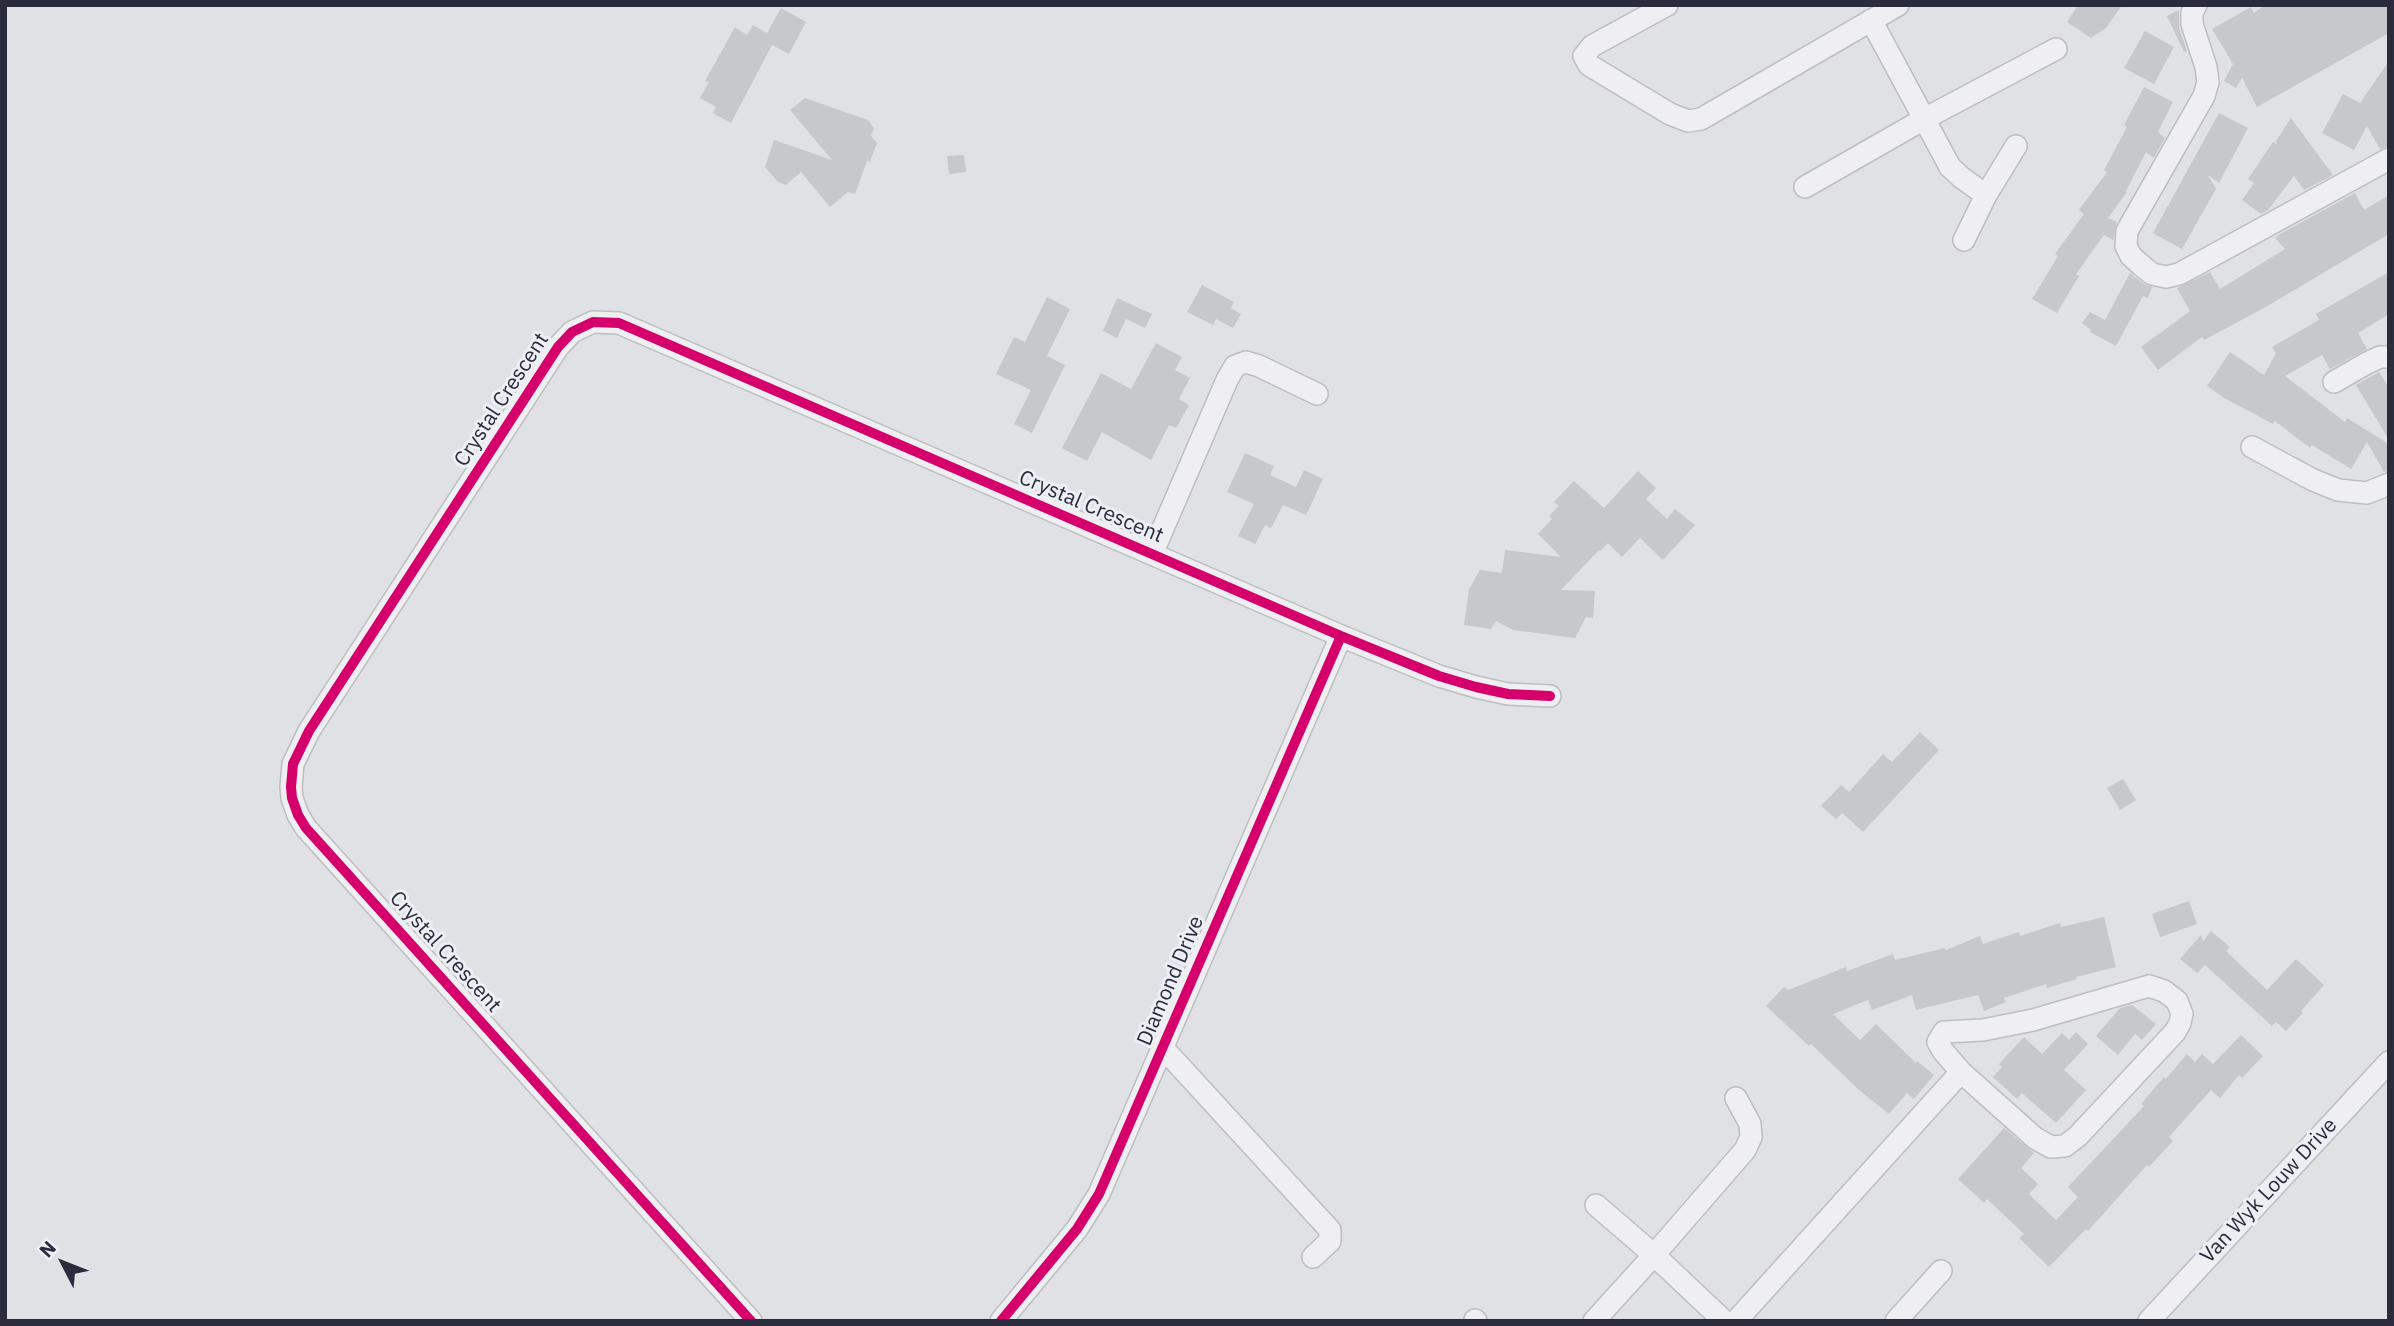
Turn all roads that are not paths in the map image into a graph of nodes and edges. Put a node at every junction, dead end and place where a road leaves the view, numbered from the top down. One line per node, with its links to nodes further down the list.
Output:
1 (1667, 5): 4 (street)
2 (1898, 5): 4 (street)
3 (2196, 5): 8 (street)
4 (1871, 20): 6 (street)
5 (2056, 50): 6 (street)
6 (1924, 119): 9 (street); 10 (street)
7 (2016, 146): 10 (street)
8 (2389, 159)
9 (1805, 187)
10 (1986, 195): 11 (street)
11 (1965, 240)
12 (2389, 357): 13 (street)
13 (2334, 382)
14 (1317, 394): 17 (street)
15 (2252, 447): 16 (street)
16 (2389, 484)
17 (1152, 554): 18 (street, Crystal Crescent); 28 (street, Crystal Crescent)
18 (1341, 636): 19 (street, Crystal Crescent); 20 (street, Diamond Drive)
19 (1550, 696)
20 (1164, 1049): 26 (street); 29 (street, Diamond Drive)
21 (2389, 1062): 34 (street, Van Wyk Louw Drive)
22 (1961, 1072): 22 (street); 32 (street)
23 (1736, 1098): 25 (street)
24 (1596, 1205): 25 (street)
25 (1654, 1255): 30 (street); 31 (street)
26 (1313, 1257)
27 (1941, 1271): 33 (street)
28 (751, 1321)
29 (1001, 1321)
30 (1594, 1321)
31 (1724, 1321)
32 (1736, 1321)
33 (1896, 1321)
34 (2149, 1321)

